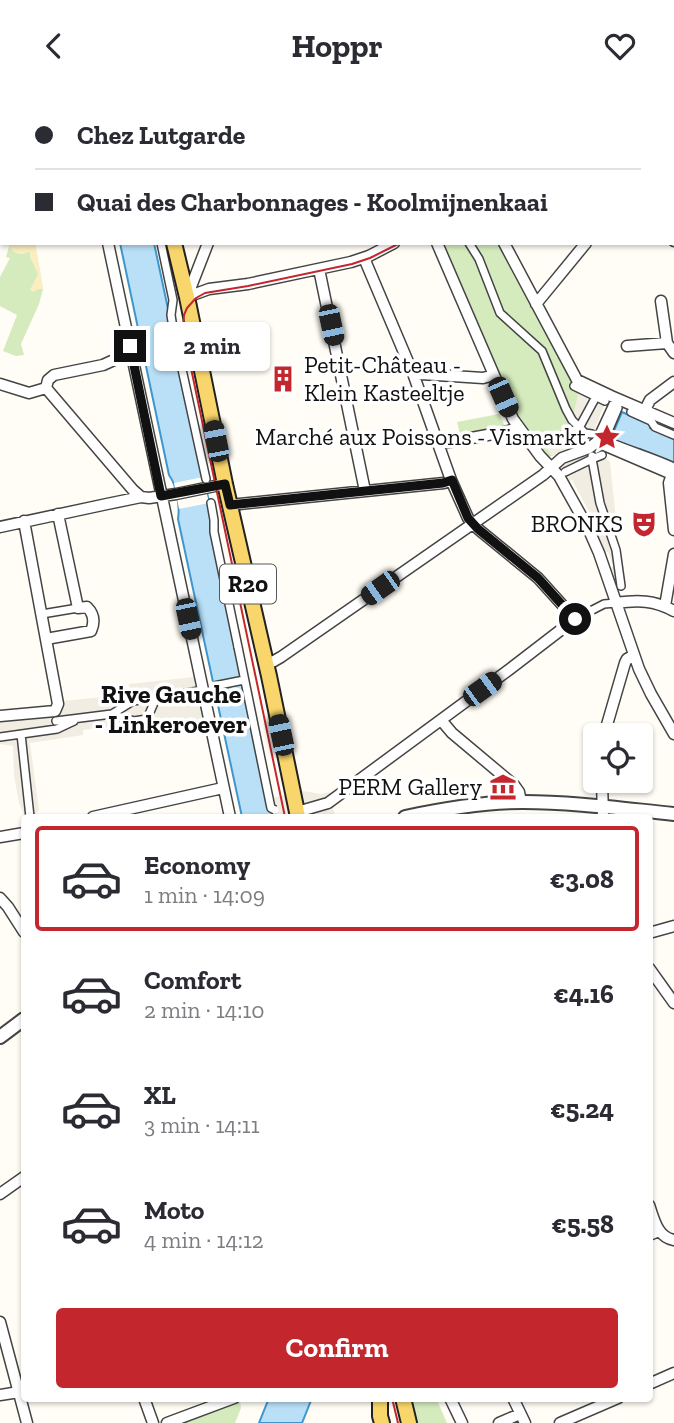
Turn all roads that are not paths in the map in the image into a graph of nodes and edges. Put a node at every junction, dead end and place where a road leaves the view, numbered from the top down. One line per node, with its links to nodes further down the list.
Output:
1 (108, 245): 18 (street)
2 (171, 245): 12 (main road, R20)
3 (171, 245): 40 (street, R20)
4 (207, 245): 12 (street)
5 (390, 245): 10 (street)
6 (439, 245): 19 (street)
7 (470, 245): 32 (street)
8 (505, 245): 14 (street)
9 (584, 245): 14 (street)
10 (364, 258): 11 (street); 20 (street)
11 (319, 269): 12 (street); 42 (street)
12 (187, 297): 41 (main road, R20)
13 (661, 301): 15 (street)
14 (536, 304): 27 (street)
15 (667, 343): 16 (street); 17 (street)
16 (626, 346)
17 (674, 353)
18 (131, 356): 24 (street); 43 (street)
19 (494, 375): 20 (street); 30 (street)
20 (414, 376): 34 (street)
21 (674, 383): 28 (street)
22 (0, 384): 24 (street)
23 (573, 386): 25 (street)
24 (46, 388): 44 (street)
25 (598, 395): 26 (street); 32 (street)
26 (606, 401)
27 (617, 404): 28 (street); 31 (street); 32 (street)
28 (645, 411): 29 (street)
29 (674, 423)
30 (517, 427): 34 (street); 36 (street)
31 (674, 435)
32 (596, 441): 33 (street); 35 (street); 36 (street); 37 (street); 38 (street); 53 (street)
33 (544, 443)
34 (439, 444): 39 (street)
35 (602, 455)
36 (551, 467): 49 (street); 54 (street)
37 (673, 472): 51 (street)
38 (565, 473)
39 (452, 480): 42 (street); 49 (street)
40 (206, 484): 41 (street); 43 (street)
41 (225, 484): 46 (main road, R20)
42 (365, 491): 46 (street)
43 (161, 496): 44 (street); 75 (street)
44 (141, 498): 47 (street)
45 (211, 502): 62 (street, R20, bridge)
46 (230, 505): 61 (main road, R20)
47 (58, 514): 48 (street); 55 (street)
48 (24, 521): 50 (street); 57 (street)
49 (473, 523): 58 (street); 61 (street)
50 (0, 527)
51 (674, 530)
52 (674, 554): 56 (street)
53 (620, 587)
54 (616, 603): 56 (street); 58 (street); 60 (street)
55 (78, 608): 57 (street); 59 (street)
56 (670, 608)
57 (41, 614): 59 (street)
58 (575, 619): 70 (street)
59 (46, 639): 69 (street)
60 (634, 655): 71 (street); 73 (street)
61 (266, 664): 83 (main road, R20)
62 (244, 680): 63 (street, bridge); 82 (street, R20, bridge)
63 (214, 686)
64 (199, 691): 65 (street)
65 (156, 698): 66 (street); 66 (street)
66 (112, 714): 68 (street)
67 (0, 716): 69 (street)
68 (79, 719): 69 (street); 69 (street)
69 (56, 720): 72 (street)
70 (441, 720): 77 (street); 83 (street)
71 (608, 723)
72 (21, 734): 74 (street); 79 (street)
73 (674, 734)
74 (0, 737)
75 (223, 788): 80 (street); 81 (street)
76 (602, 793): 78 (street)
77 (521, 802): 78 (street); 84 (street)
78 (603, 812): 85 (street)
79 (30, 814)
80 (106, 814)
81 (229, 814)
82 (276, 814)
83 (297, 814)
84 (420, 814)
85 (674, 814)
86 (21, 834): 87 (street)
87 (0, 837)
88 (1, 900): 90 (street)
89 (674, 926): 91 (street)
90 (21, 928)
91 (653, 932)
92 (653, 974): 93 (street)
93 (674, 1003)
94 (21, 1021): 95 (street)
95 (0, 1037)
96 (21, 1179): 97 (street)
97 (0, 1194)
98 (654, 1233): 99 (street)
99 (674, 1240)
100 (0, 1322): 103 (street)
101 (674, 1373): 102 (street)
102 (653, 1382)
103 (19, 1392): 104 (street); 105 (street)
104 (0, 1395)
105 (21, 1400)
106 (22, 1402): 115 (street)
107 (145, 1402): 116 (street)
108 (223, 1402): 117 (street)
109 (380, 1402): 118 (main road)
110 (405, 1402): 119 (main road)
111 (452, 1402): 120 (street)
112 (515, 1402): 114 (street)
113 (609, 1402): 122 (street)
114 (522, 1418): 121 (street)
115 (27, 1423)
116 (153, 1423)
117 (167, 1423)
118 (382, 1423)
119 (410, 1423)
120 (462, 1423)
121 (499, 1423)
122 (560, 1423)

